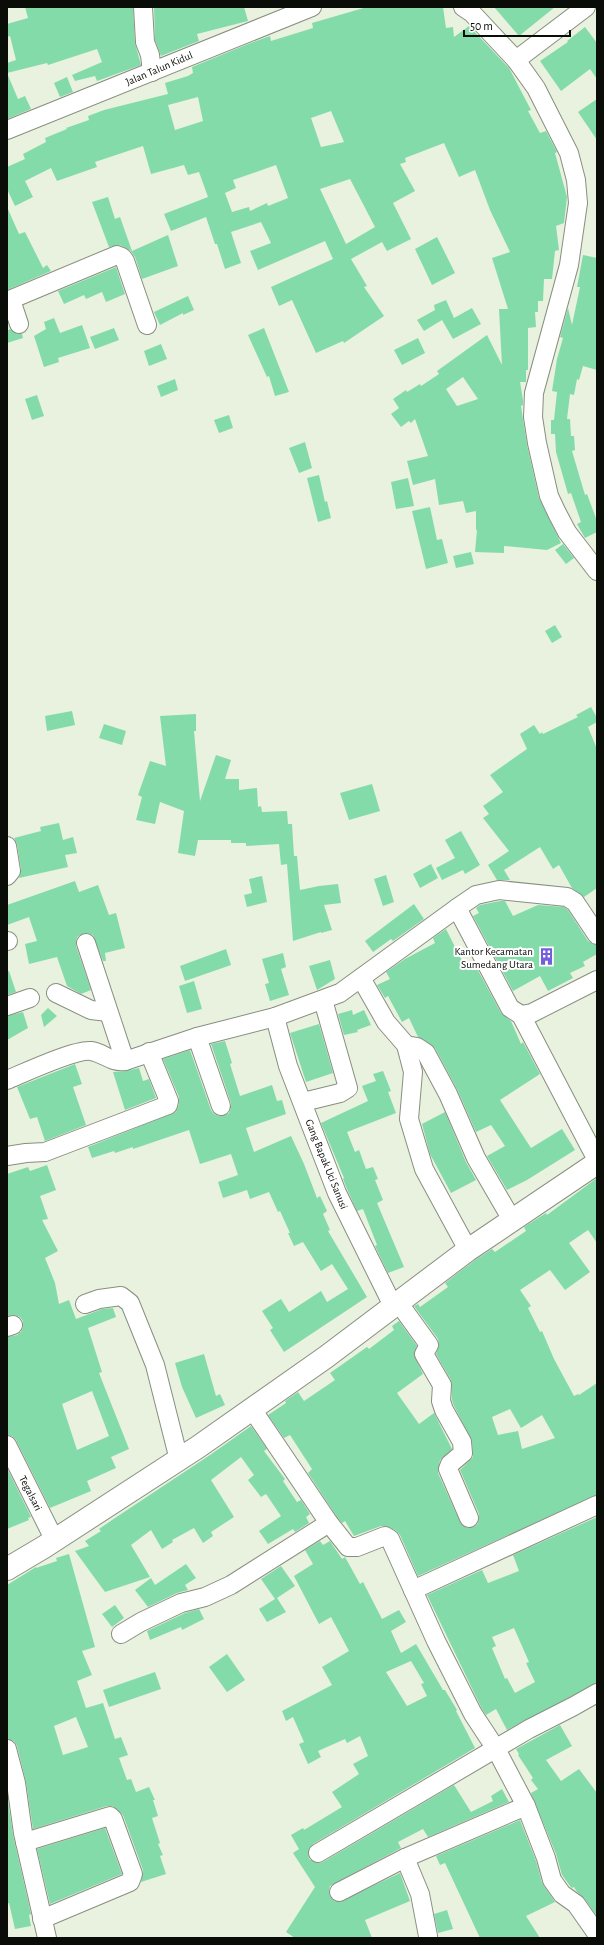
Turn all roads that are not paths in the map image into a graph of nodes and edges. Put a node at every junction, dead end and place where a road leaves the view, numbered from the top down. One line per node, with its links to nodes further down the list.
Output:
1 (143, 7): 6 (street)
2 (312, 7): 6 (street, Jalan Talun Kidul)
3 (463, 7): 5 (street)
4 (586, 7): 5 (street)
5 (516, 60): 11 (street)
6 (152, 72): 7 (street, Jalan Talun Kidul)
7 (7, 130)
8 (9, 300): 9 (street); 10 (street)
9 (19, 324)
10 (147, 325)
11 (597, 571)
12 (7, 846): 13 (street)
13 (7, 876)
14 (457, 908): 15 (street); 17 (street); 24 (street)
15 (597, 935)
16 (86, 943): 23 (street)
17 (361, 978): 21 (street); 27 (street)
18 (597, 980): 24 (street)
19 (56, 993): 23 (street)
20 (30, 998): 22 (street)
21 (323, 1000): 25 (street); 31 (street)
22 (7, 1006)
23 (108, 1012): 29 (street)
24 (521, 1015): 34 (street)
25 (275, 1017): 26 (street); 31 (street, Gang Bapak Uci Sanusi)
26 (197, 1037): 28 (street); 32 (street)
27 (406, 1044): 36 (street); 37 (street)
28 (149, 1052): 29 (street); 33 (street)
29 (125, 1061): 30 (street)
30 (7, 1080)
31 (303, 1102): 39 (street, Gang Bapak Uci Sanusi)
32 (221, 1106)
33 (7, 1156)
34 (597, 1160)
35 (597, 1163): 36 (main road)
36 (512, 1220): 37 (main road)
37 (468, 1250): 39 (main road)
38 (85, 1304): 42 (street)
39 (395, 1304): 40 (main road); 44 (street, Gang Bapak Uci Sanusi)
40 (252, 1409): 42 (main road); 45 (street)
41 (7, 1445): 46 (street, Tegalsari)
42 (179, 1460): 46 (main road)
43 (597, 1505): 48 (street)
44 (469, 1518)
45 (328, 1523): 48 (street); 49 (street)
46 (55, 1541): 47 (main road)
47 (7, 1569)
48 (413, 1590): 52 (street)
49 (121, 1634)
50 (597, 1692): 52 (street)
51 (7, 1749): 54 (street)
52 (496, 1749): 53 (street); 55 (street)
53 (526, 1806): 56 (street); 59 (street)
54 (25, 1842): 58 (street); 58 (street)
55 (318, 1853)
56 (405, 1858): 57 (street); 60 (street)
57 (339, 1892)
58 (42, 1919): 61 (street)
59 (597, 1934)
60 (428, 1936)
61 (47, 1938)

